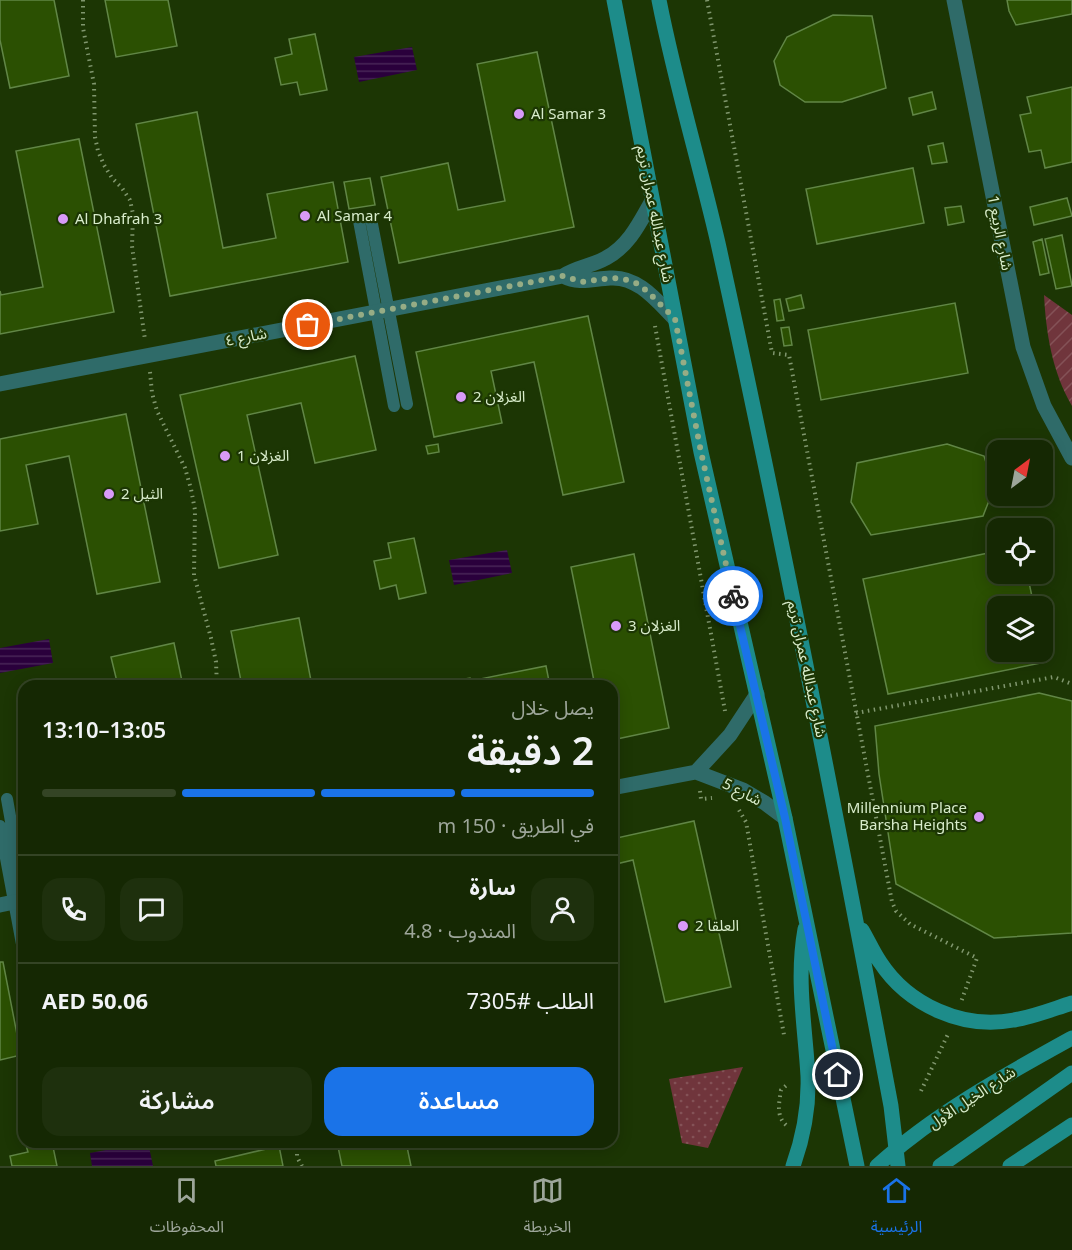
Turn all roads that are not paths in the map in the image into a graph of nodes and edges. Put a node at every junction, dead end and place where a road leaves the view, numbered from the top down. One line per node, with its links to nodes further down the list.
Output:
1 (614, 0): 4 (main road, شارع عبدالله عمران تريم)
2 (659, 0): 21 (main road, شارع عبدالله عمران تريم)
3 (954, 0): 12 (street, شارع الربيع 1)
4 (652, 201): 6 (street, شارع ٤); 8 (main road, شارع عبدالله عمران تريم)
5 (365, 220): 7 (lane)
6 (563, 276): 7 (street, شارع ٤); 8 (street, شارع ٤)
7 (383, 311): 9 (street, شارع ٤); 10 (lane); 11 (lane)
8 (675, 319): 13 (main road, شارع عبدالله عمران تريم)
9 (0, 384)
10 (407, 404)
11 (394, 406)
12 (1072, 458)
13 (757, 693): 14 (street); 17 (main road, شارع عبدالله عمران تريم)
14 (696, 772): 15 (street); 17 (street, شارع 5)
15 (618, 787)
16 (7, 799): 19 (lane)
17 (785, 818): 22 (main road, شارع عبدالله عمران تريم)
18 (0, 826): 19 (lane)
19 (15, 900): 20 (lane)
20 (18, 918)
21 (856, 918): 23 (main road); 28 (main road, شارع عبدالله عمران تريم)
22 (806, 920): 29 (main road); 30 (main road, شارع عبدالله عمران تريم)
23 (1072, 1004)
24 (1072, 1038): 28 (main road, شارع الخيل الأول)
25 (1072, 1073): 31 (main road)
26 (1072, 1125): 27 (main road)
27 (1048, 1140): 32 (main road); 33 (main road)
28 (888, 1161)
29 (793, 1166)
30 (857, 1166)
31 (940, 1166)
32 (1010, 1166)
33 (1026, 1166)

